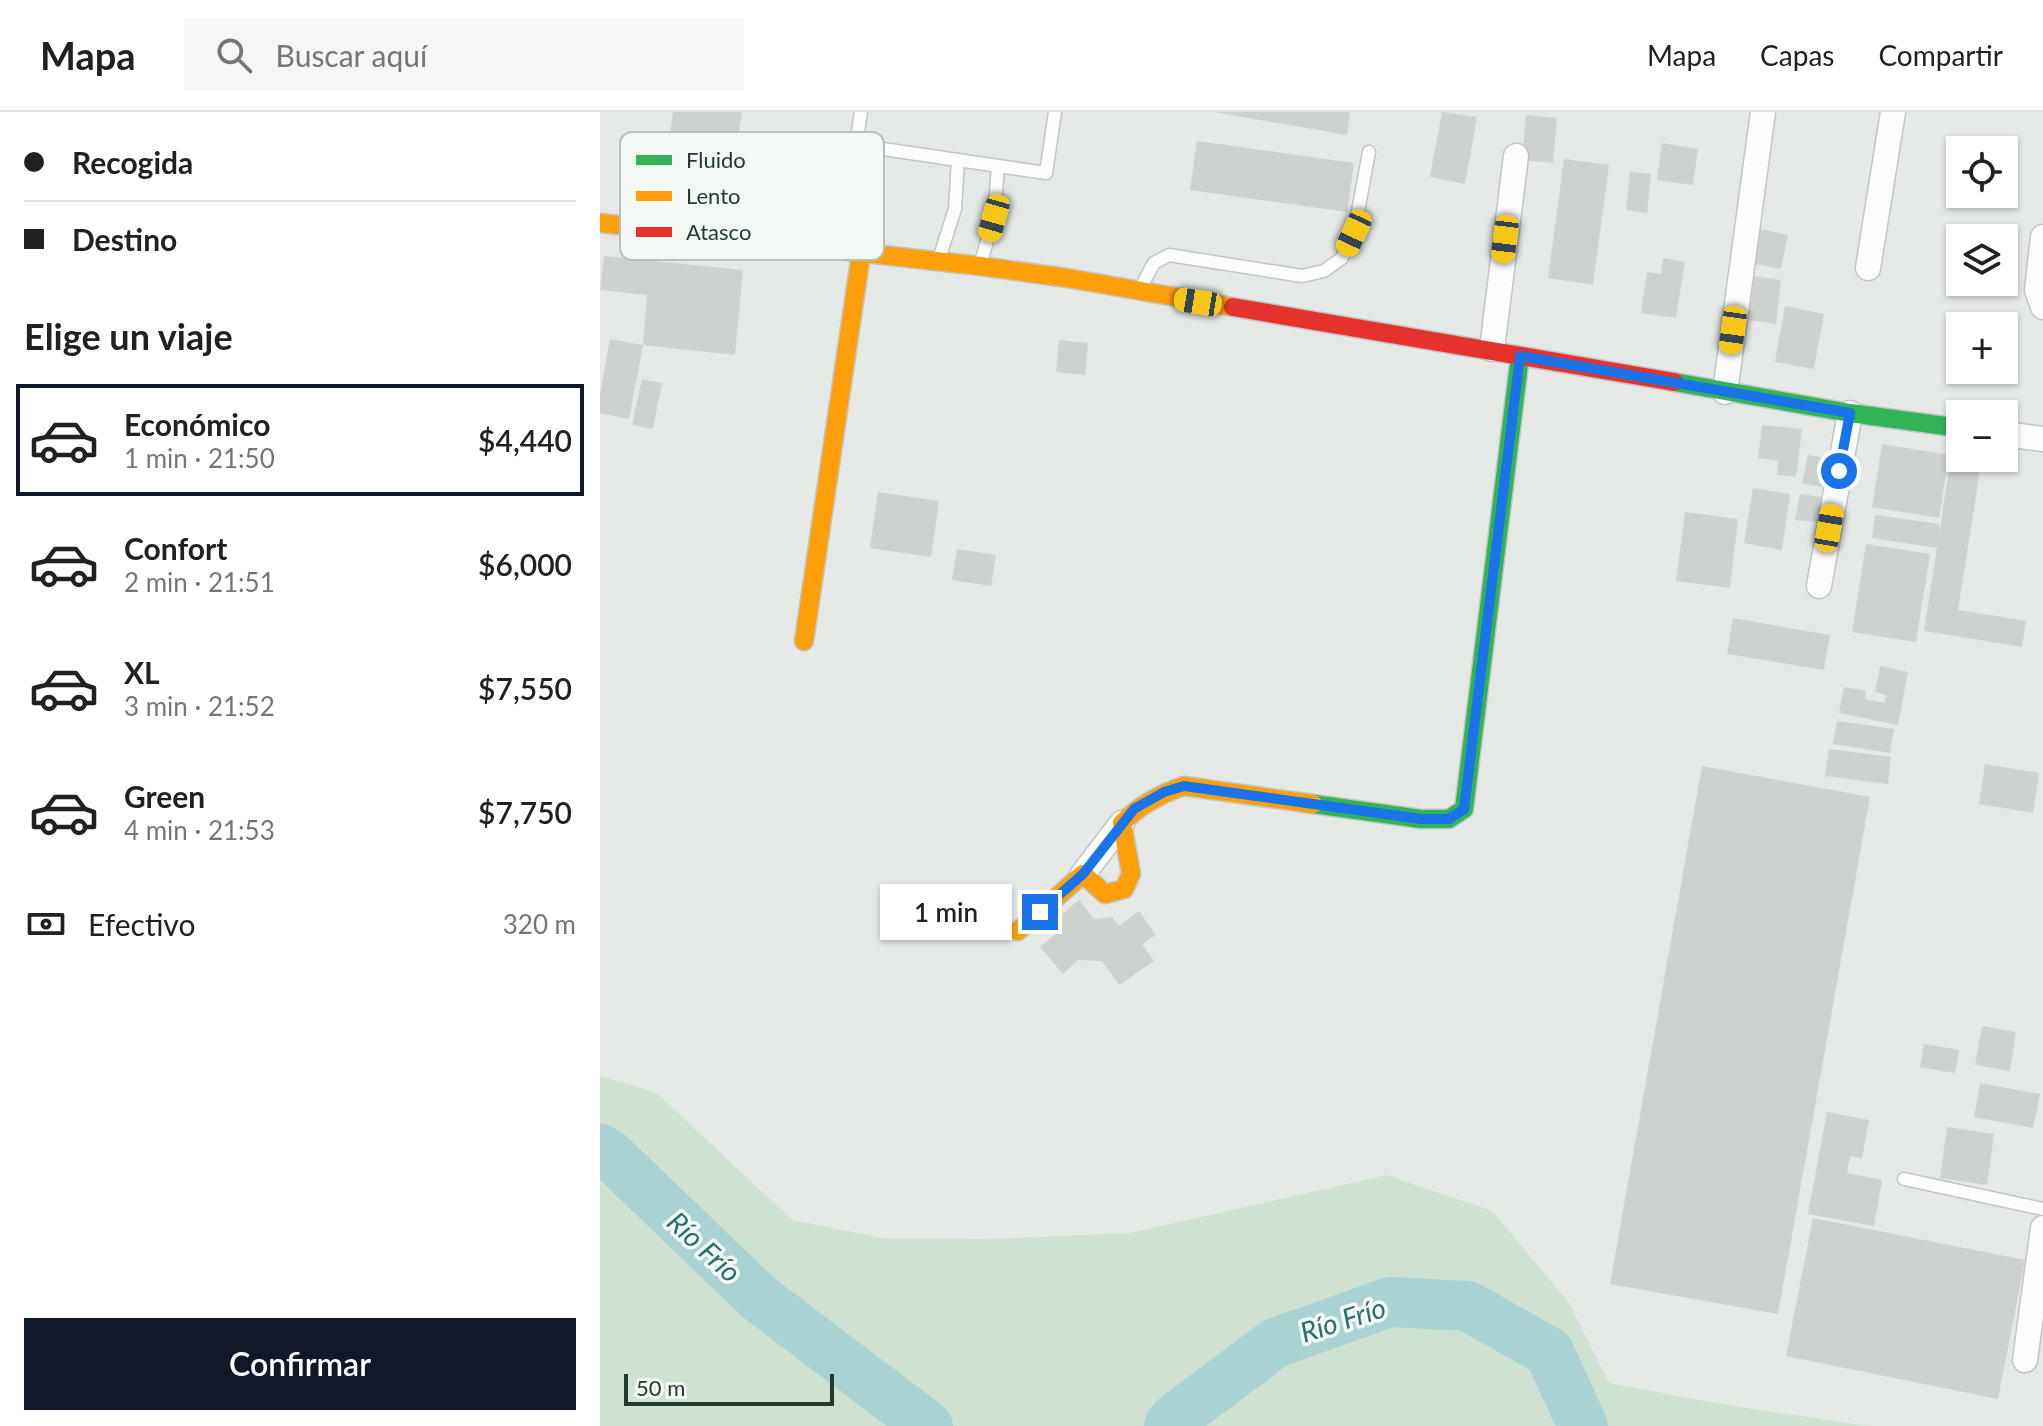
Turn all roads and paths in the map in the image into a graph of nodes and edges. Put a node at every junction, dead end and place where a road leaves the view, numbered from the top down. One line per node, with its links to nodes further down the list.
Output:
1 (861, 112): 5 (lane)
2 (1055, 112): 10 (lane)
3 (1763, 112): 23 (street)
4 (1893, 112): 18 (street)
5 (858, 132)
6 (884, 149): 9 (lane)
7 (1369, 152): 19 (lane)
8 (1516, 156): 21 (street)
9 (958, 160): 10 (lane); 16 (lane)
10 (998, 166): 17 (lane)
11 (600, 223): 12 (street)
12 (620, 225)
13 (2043, 237): 20 (street)
14 (884, 256): 16 (street)
15 (860, 260): 29 (street)
16 (939, 260): 17 (street)
17 (980, 266): 19 (street)
18 (1868, 268)
19 (1139, 292): 21 (street)
20 (2043, 307)
21 (1492, 349): 22 (street)
22 (1520, 356): 23 (street); 30 (street)
23 (1725, 392): 24 (street)
24 (1850, 413): 25 (street); 28 (street)
25 (1946, 426)
26 (2018, 436): 27 (street)
27 (2043, 439)
28 (1819, 586)
29 (804, 641)
30 (1122, 823): 31 (street); 31 (street)
31 (1083, 874): 32 (street)
32 (1018, 931)
33 (1904, 1179): 34 (lane)
34 (2043, 1209)
35 (2043, 1228): 36 (street)
36 (2025, 1360)

